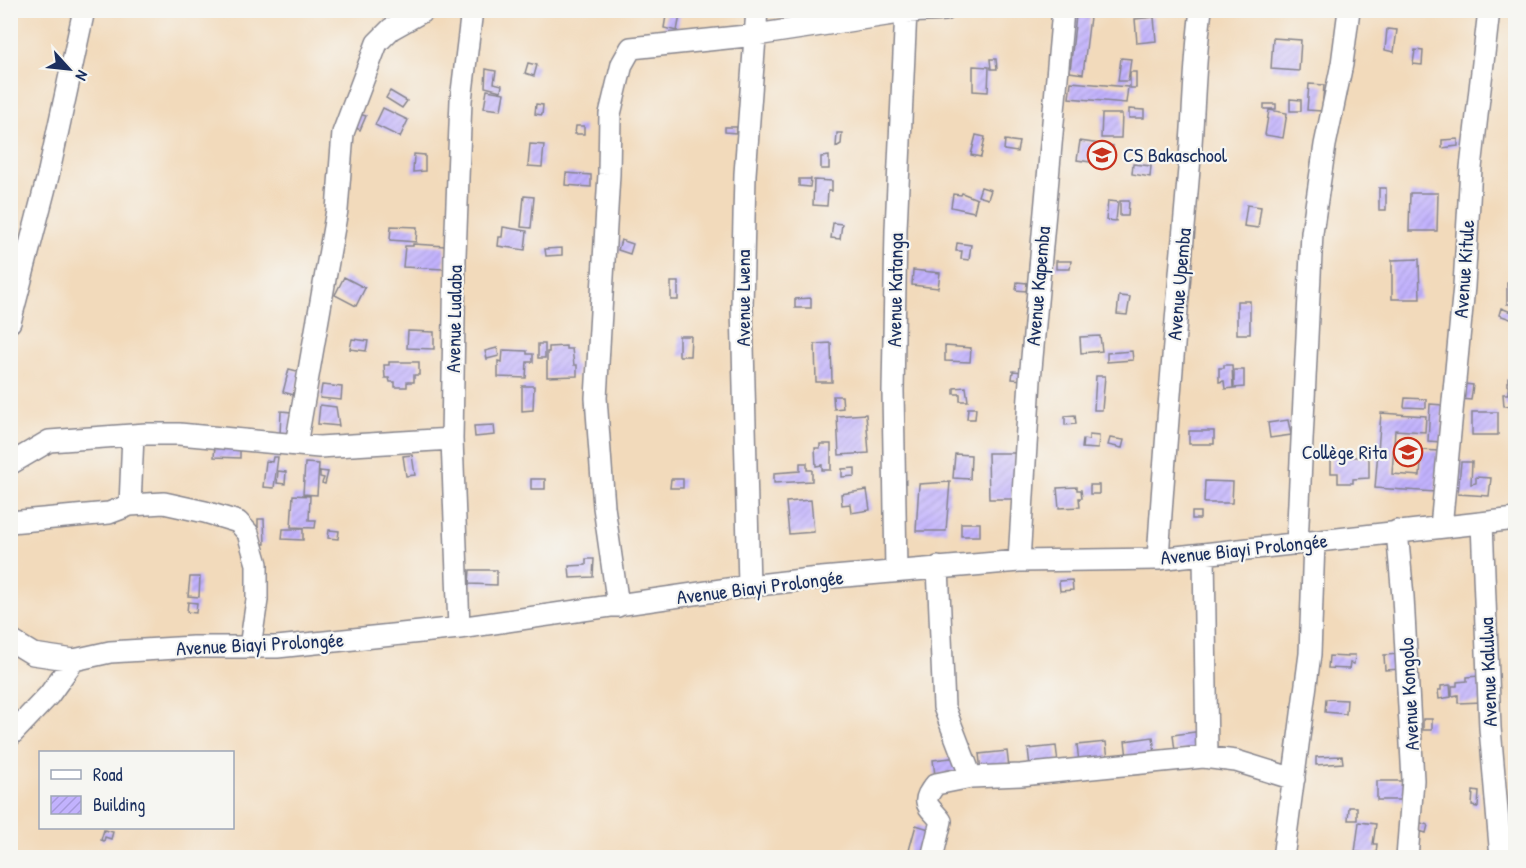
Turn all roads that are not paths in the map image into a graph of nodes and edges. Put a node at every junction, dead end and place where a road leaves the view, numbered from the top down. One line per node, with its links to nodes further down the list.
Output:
1 (84, 10): 12 (street)
2 (425, 10): 15 (street)
3 (472, 10): 14 (street, Avenue Lualaba)
4 (757, 10): 11 (street, Avenue Lwena)
5 (945, 10): 10 (street)
6 (1063, 10): 26 (street, Avenue Kapemba)
7 (1202, 10): 25 (street, Avenue Upemba)
8 (1349, 10): 23 (street)
9 (1489, 10): 21 (street, Avenue Kitule)
10 (906, 11): 11 (street); 28 (street, Avenue Katanga)
11 (756, 35): 29 (street, Avenue Lwena); 30 (street)
12 (10, 322)
13 (134, 435): 15 (street); 16 (street); 17 (street)
14 (452, 439): 15 (street); 31 (street, Avenue Lualaba)
15 (296, 445)
16 (10, 464)
17 (130, 505): 19 (street); 33 (street)
18 (1515, 519): 20 (street, Avenue Biayi Prolongée)
19 (10, 522)
20 (1482, 523): 21 (street, Avenue Biayi Prolongée); 39 (street, Avenue Kalulwa)
21 (1441, 527): 22 (street, Avenue Biayi Prolongée)
22 (1397, 531): 23 (street, Avenue Biayi Prolongée); 42 (street, Avenue Kongolo)
23 (1306, 543): 24 (street, Avenue Biayi Prolongée); 38 (street)
24 (1204, 554): 25 (street, Avenue Biayi Prolongée); 36 (street)
25 (1158, 558): 26 (street, Avenue Biayi Prolongée)
26 (1019, 561): 27 (street, Avenue Biayi Prolongée)
27 (938, 567): 28 (street, Avenue Biayi Prolongée); 37 (street)
28 (896, 571): 29 (street, Avenue Biayi Prolongée)
29 (749, 586): 30 (street, Avenue Biayi Prolongée)
30 (618, 606): 31 (street, Avenue Biayi Prolongée)
31 (459, 628): 33 (street, Avenue Biayi Prolongée)
32 (10, 640): 34 (street, Avenue Biayi Prolongée)
33 (250, 647): 34 (street, Avenue Biayi Prolongée)
34 (74, 660): 35 (street)
35 (10, 736)
36 (1207, 757): 37 (street); 38 (street)
37 (971, 777): 40 (street)
38 (1294, 779): 41 (street)
39 (1507, 823): 43 (street, Avenue Kalulwa)
40 (932, 858)
41 (1283, 858)
42 (1407, 858)
43 (1501, 858)

